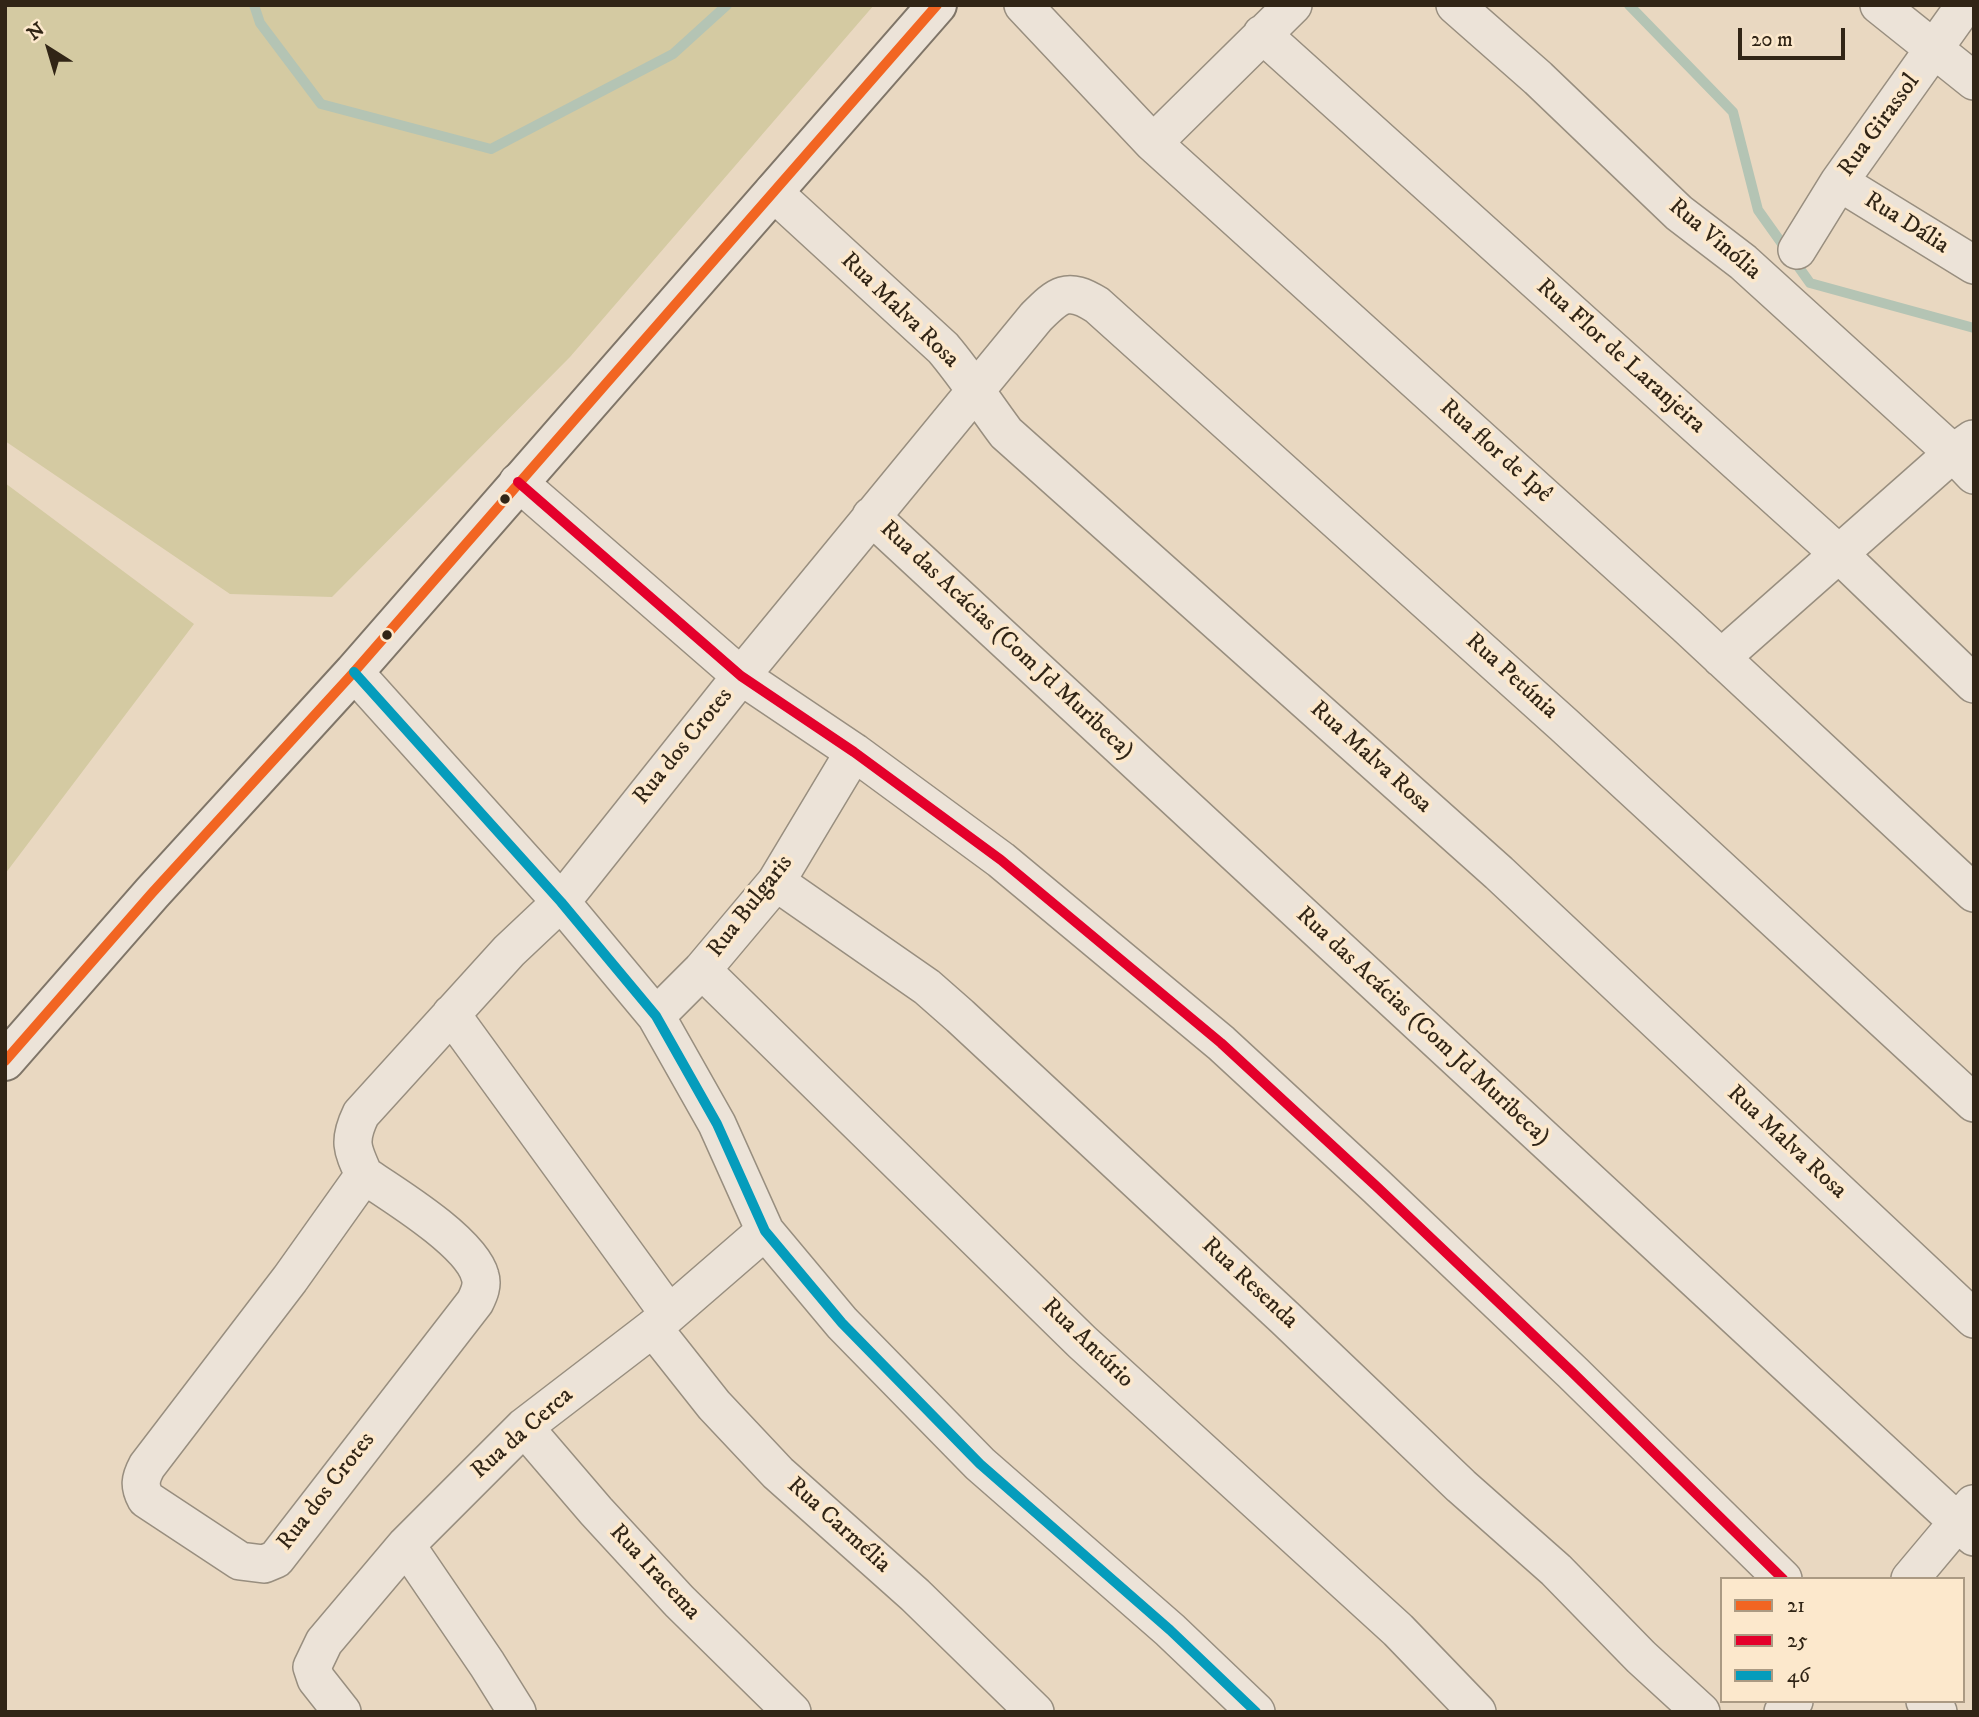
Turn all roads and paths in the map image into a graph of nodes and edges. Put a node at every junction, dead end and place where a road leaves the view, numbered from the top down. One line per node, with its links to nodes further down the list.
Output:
1 (937, 5): 12 (main road)
2 (1023, 5): 10 (street, Rua flor de Ipê)
3 (1293, 5): 7 (street)
4 (1455, 5): 17 (street, Rua Vinólia)
5 (1879, 5): 8 (street)
6 (1965, 5): 8 (street, Rua Girassol)
7 (1262, 34): 10 (street); 20 (street, Rua Flor de Laranjeira)
8 (1935, 51): 9 (street); 11 (street, Rua Girassol)
9 (1974, 80)
10 (1153, 143): 21 (street, Rua flor de Ipê)
11 (1839, 182): 13 (street, Rua Girassol); 14 (street, Rua Dália)
12 (773, 192): 16 (street, Rua Malva Rosa); 18 (main road)
13 (1797, 250)
14 (1974, 265)
15 (1036, 317): 16 (street, Rua dos Crotes); 33 (street, Rua Petúnia)
16 (975, 392): 19 (street, Rua dos Crotes); 36 (street, Rua Malva Rosa)
17 (1967, 455): 20 (street)
18 (518, 482): 22 (main road); 23 (street)
19 (871, 516): 23 (street, Rua dos Crotes); 39 (street, Rua das Acácias (Com Jd Muribeca))
20 (1838, 553): 21 (street); 24 (street, Rua Flor de Laranjeira)
21 (1721, 658): 27 (street, Rua flor de Ipê)
22 (354, 671): 28 (street); 32 (main road)
23 (741, 676): 25 (street); 28 (street, Rua dos Crotes)
24 (1974, 684)
25 (854, 752): 26 (street, Rua Bulgaris); 41 (street)
26 (776, 882): 29 (street, Rua Bulgaris); 49 (street, Rua Resenda)
27 (1974, 893)
28 (561, 902): 30 (street, Rua dos Crotes); 31 (street)
29 (702, 970): 31 (street, Rua Bulgaris); 48 (street, Rua Antúrio)
30 (451, 1014): 34 (street, Rua dos Crotes); 37 (street, Rua Carmélia)
31 (656, 1016): 35 (street)
32 (5, 1061)
33 (1974, 1102)
34 (364, 1175): 34 (street, Rua dos Crotes)
35 (765, 1230): 37 (street, Rua da Cerca); 47 (street)
36 (1974, 1320)
37 (661, 1321): 38 (street, Rua da Cerca); 46 (street, Rua Carmélia)
38 (524, 1427): 40 (street, Rua da Cerca); 45 (street, Rua Iracema)
39 (1969, 1521): 42 (street)
40 (406, 1545): 43 (street, Rua da Cerca); 44 (street)
41 (1781, 1577)
42 (1912, 1577)
43 (342, 1712)
44 (517, 1712)
45 (792, 1712)
46 (1035, 1712)
47 (1256, 1712)
48 (1477, 1712)
49 (1700, 1712)

